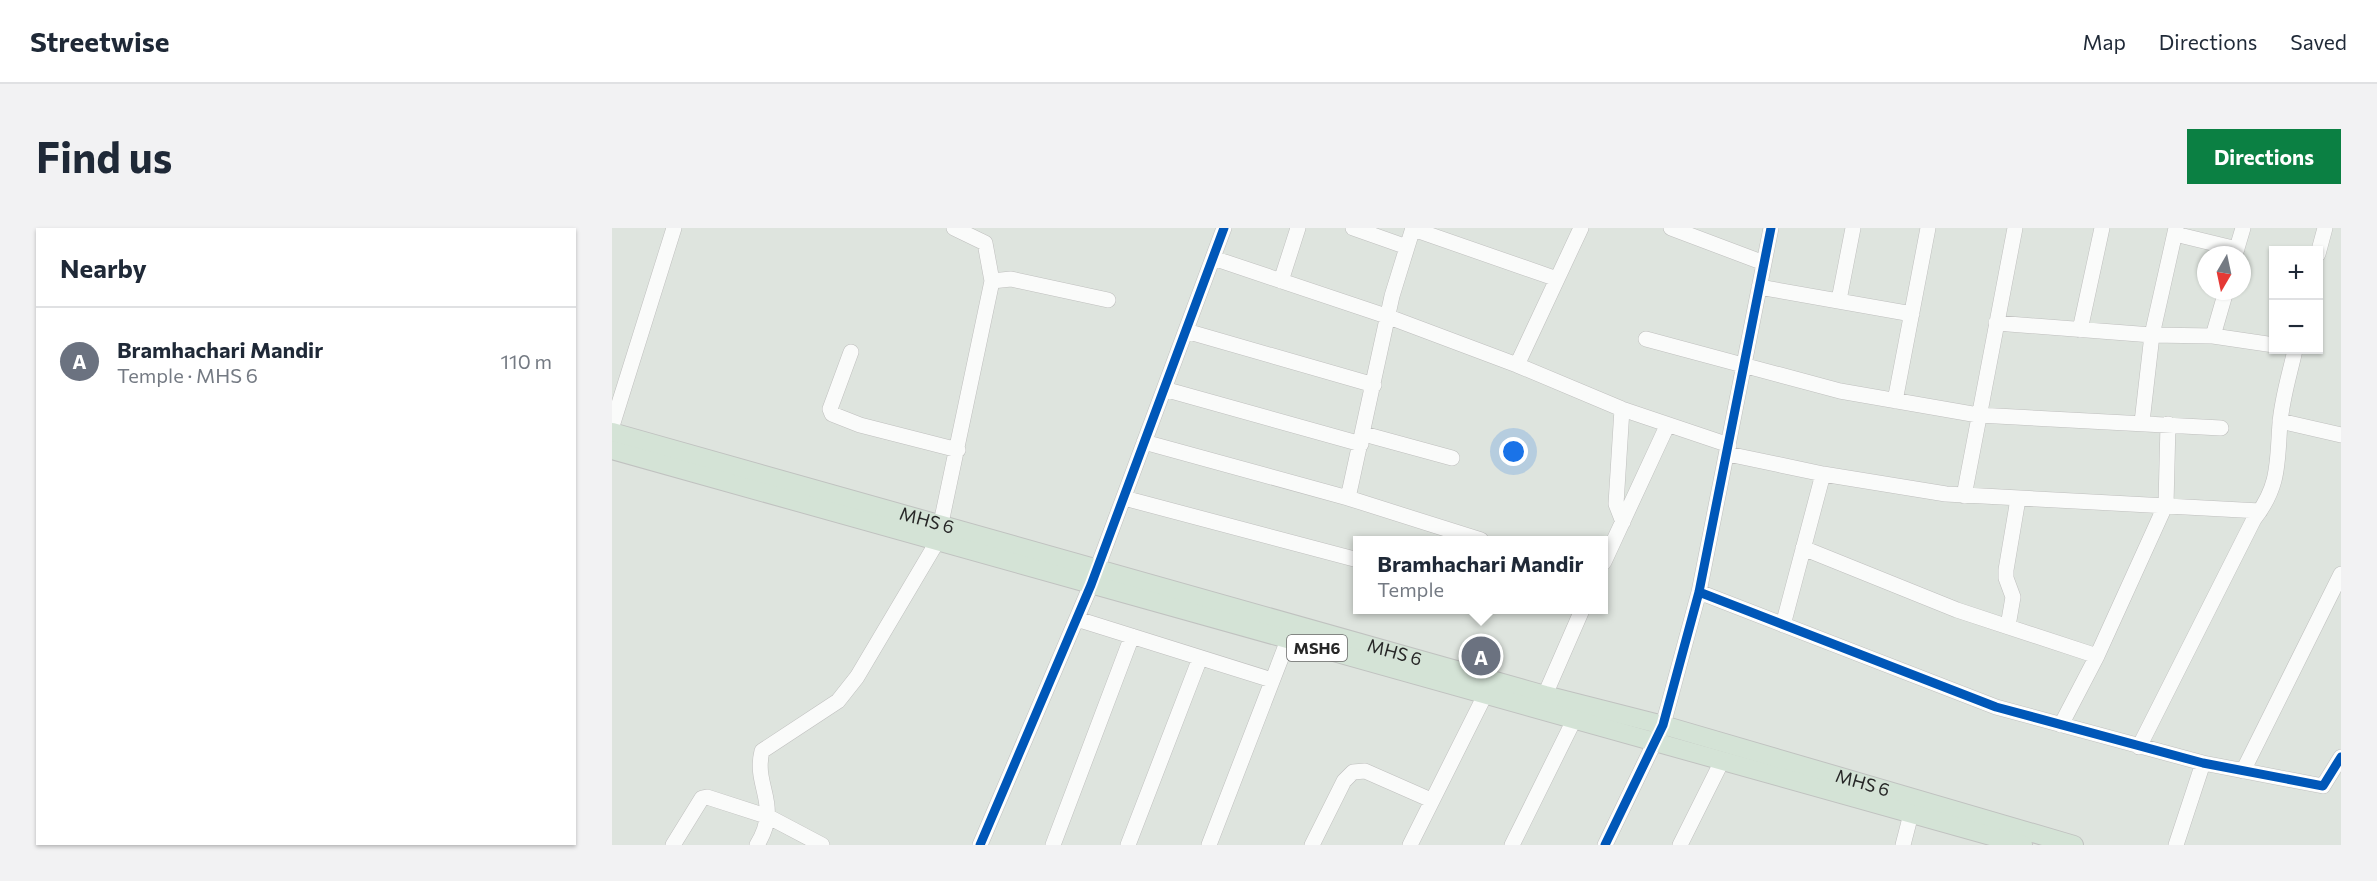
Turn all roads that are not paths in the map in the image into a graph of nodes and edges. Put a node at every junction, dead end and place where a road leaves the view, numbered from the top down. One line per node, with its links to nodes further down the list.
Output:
1 (674, 228): 51 (street)
2 (954, 228): 24 (street)
3 (1224, 228): 21 (street)
4 (1298, 228): 25 (street)
5 (1353, 228): 20 (street)
6 (1413, 228): 20 (street); 23 (street)
7 (1581, 228): 23 (street)
8 (1671, 228): 22 (street)
9 (1771, 228): 22 (street)
10 (1853, 228): 28 (street)
11 (1928, 228): 30 (street)
12 (2015, 228): 32 (street)
13 (2102, 228): 33 (street)
14 (2243, 228): 18 (street)
15 (2325, 228): 19 (street)
16 (2175, 231): 17 (street); 35 (street)
17 (2219, 246)
18 (2238, 246)
19 (2321, 246)
20 (1407, 247): 31 (street)
21 (1213, 258): 25 (street); 34 (street)
22 (1764, 263): 26 (street)
23 (1557, 279): 41 (street)
24 (992, 281): 27 (street); 60 (street)
25 (1281, 281): 31 (street)
26 (1759, 287): 28 (street); 42 (street)
27 (1108, 300)
28 (1839, 300): 30 (street)
29 (2223, 300): 36 (street)
30 (1912, 314): 45 (street)
31 (1389, 317): 41 (street); 43 (street)
32 (1996, 323): 33 (street); 47 (street)
33 (2080, 330): 35 (street)
34 (1186, 331): 43 (street); 44 (street)
35 (2152, 335): 36 (street); 49 (street)
36 (2213, 336): 38 (street)
37 (1646, 339): 42 (street)
38 (2269, 344)
39 (851, 352): 60 (street)
40 (2294, 354): 48 (street)
41 (1517, 365): 46 (street)
42 (1744, 366): 45 (street); 58 (street)
43 (1374, 385): 56 (street)
44 (1164, 389): 56 (street); 57 (street)
45 (1895, 401): 47 (street)
46 (1622, 409): 52 (street); 69 (street)
47 (1978, 415): 49 (street); 63 (street)
48 (2280, 421): 55 (street); 68 (street)
49 (2142, 423): 50 (street)
50 (2168, 424): 53 (street); 67 (street)
51 (612, 426)
52 (1667, 426): 58 (street); 69 (street)
53 (2221, 428)
54 (612, 432): 70 (main road, MHS 6)
55 (2341, 435)
56 (1363, 439): 61 (street); 65 (street)
57 (1144, 442): 64 (street); 65 (street)
58 (1728, 449): 62 (street); 78 (street)
59 (612, 450): 70 (main road, MSH6)
60 (958, 450): 70 (street)
61 (1452, 458)
62 (1822, 474): 63 (street); 72 (street)
63 (1964, 496): 66 (street)
64 (1124, 498): 74 (street); 75 (street)
65 (1348, 498): 71 (street)
66 (2018, 499): 67 (street); 82 (street)
67 (2166, 504): 68 (street); 85 (street)
68 (2260, 511): 94 (street)
69 (1623, 522): 73 (street)
70 (939, 533): 75 (main road, MHS 6); 77 (main road, MSH6); 101 (street)
71 (1468, 536)
72 (1803, 548): 81 (street); 82 (street)
73 (1608, 554)
74 (1353, 559)
75 (1098, 568): 77 (street); 89 (main road, MHS 6)
76 (2341, 574): 98 (street)
77 (1091, 585): 80 (street); 84 (main road, MSH6)
78 (1699, 592): 81 (street); 91 (street)
79 (1580, 614): 89 (street)
80 (1077, 619): 83 (street); 105 (street)
81 (1783, 625): 92 (street)
82 (2008, 626): 85 (street)
83 (1132, 636): 86 (street); 106 (street)
84 (1288, 640): 87 (street); 88 (main road, MSH6)
85 (2097, 656): 92 (street)
86 (1200, 658): 87 (street); 107 (street)
87 (1272, 680): 108 (street)
88 (1485, 695): 89 (main road, MSH6); 99 (street)
89 (1541, 702): 90 (main road, MSH6); 91 (main road, MHS 6)
90 (1574, 720): 93 (main road, MSH6); 111 (street)
91 (1663, 725): 93 (street); 116 (main road, MHS 6)
92 (2061, 725): 94 (street)
93 (1656, 742): 96 (main road, MSH6); 112 (street)
94 (2139, 747): 97 (street)
95 (2341, 757): 98 (street)
96 (1722, 761): 100 (main road, MSH6); 113 (street)
97 (2204, 763): 98 (street); 117 (street)
98 (2243, 771)
99 (1431, 800): 109 (street); 110 (street)
100 (1911, 814): 114 (street); 115 (main road, MSH6)
101 (769, 817): 102 (street); 103 (street); 104 (street)
102 (673, 845)
103 (757, 845)
104 (822, 845)
105 (980, 845)
106 (1053, 845)
107 (1128, 845)
108 (1209, 845)
109 (1312, 845)
110 (1410, 845)
111 (1512, 845)
112 (1605, 845)
113 (1680, 845)
114 (1903, 845)
115 (2023, 845)
116 (2073, 845)
117 (2176, 845)

